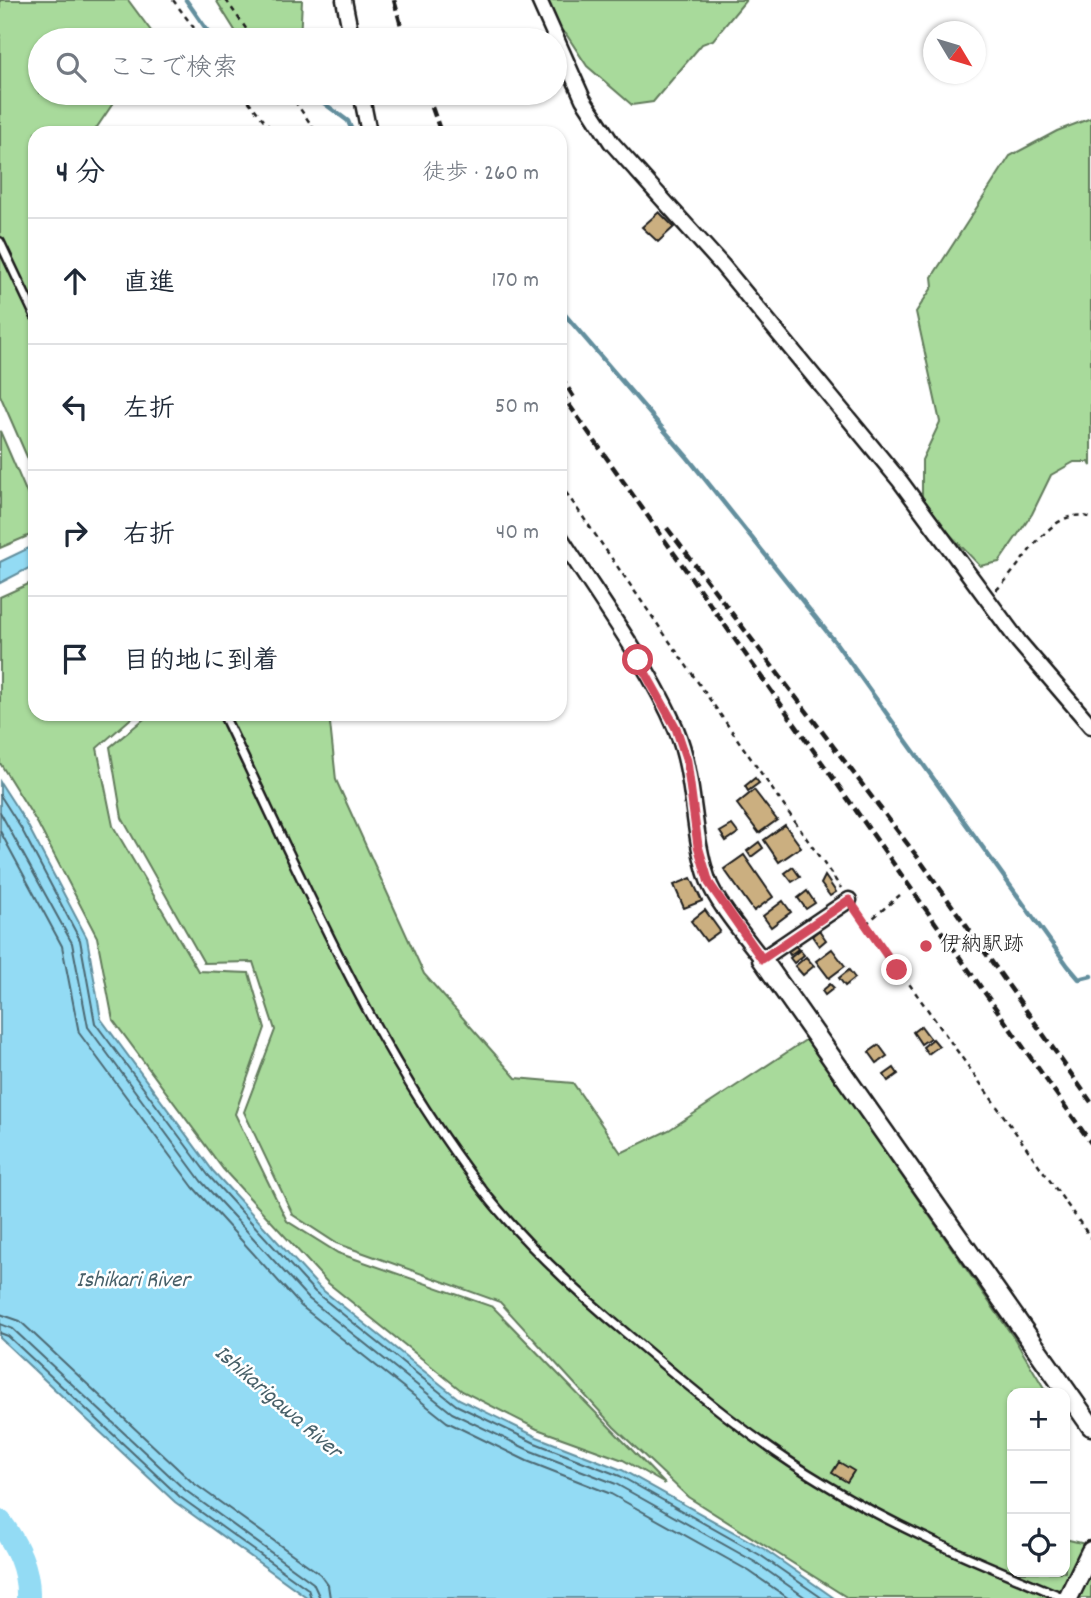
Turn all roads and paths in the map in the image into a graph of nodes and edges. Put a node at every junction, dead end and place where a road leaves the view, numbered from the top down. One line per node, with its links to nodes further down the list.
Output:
1 (173, 0): 5 (path)
2 (226, 0): 6 (path)
3 (344, 0): 7 (street)
4 (539, 0): 8 (street)
5 (194, 28)
6 (246, 28)
7 (350, 28)
8 (551, 28)
9 (567, 63): 21 (street)
10 (252, 105): 13 (path)
11 (297, 105): 14 (path)
12 (363, 105): 15 (street)
13 (268, 126)
14 (312, 126)
15 (368, 126)
16 (0, 242): 17 (lane)
17 (28, 301)
18 (567, 494): 25 (path)
19 (1091, 518): 21 (path)
20 (567, 548): 27 (street)
21 (985, 598): 23 (street)
22 (226, 721): 31 (lane)
23 (1091, 726)
24 (900, 895): 26 (path)
25 (849, 900): 26 (path); 27 (street)
26 (866, 924): 28 (path)
27 (762, 959): 29 (street)
28 (1091, 1238)
29 (1091, 1426)
30 (1091, 1551): 31 (street)
31 (1067, 1598)

